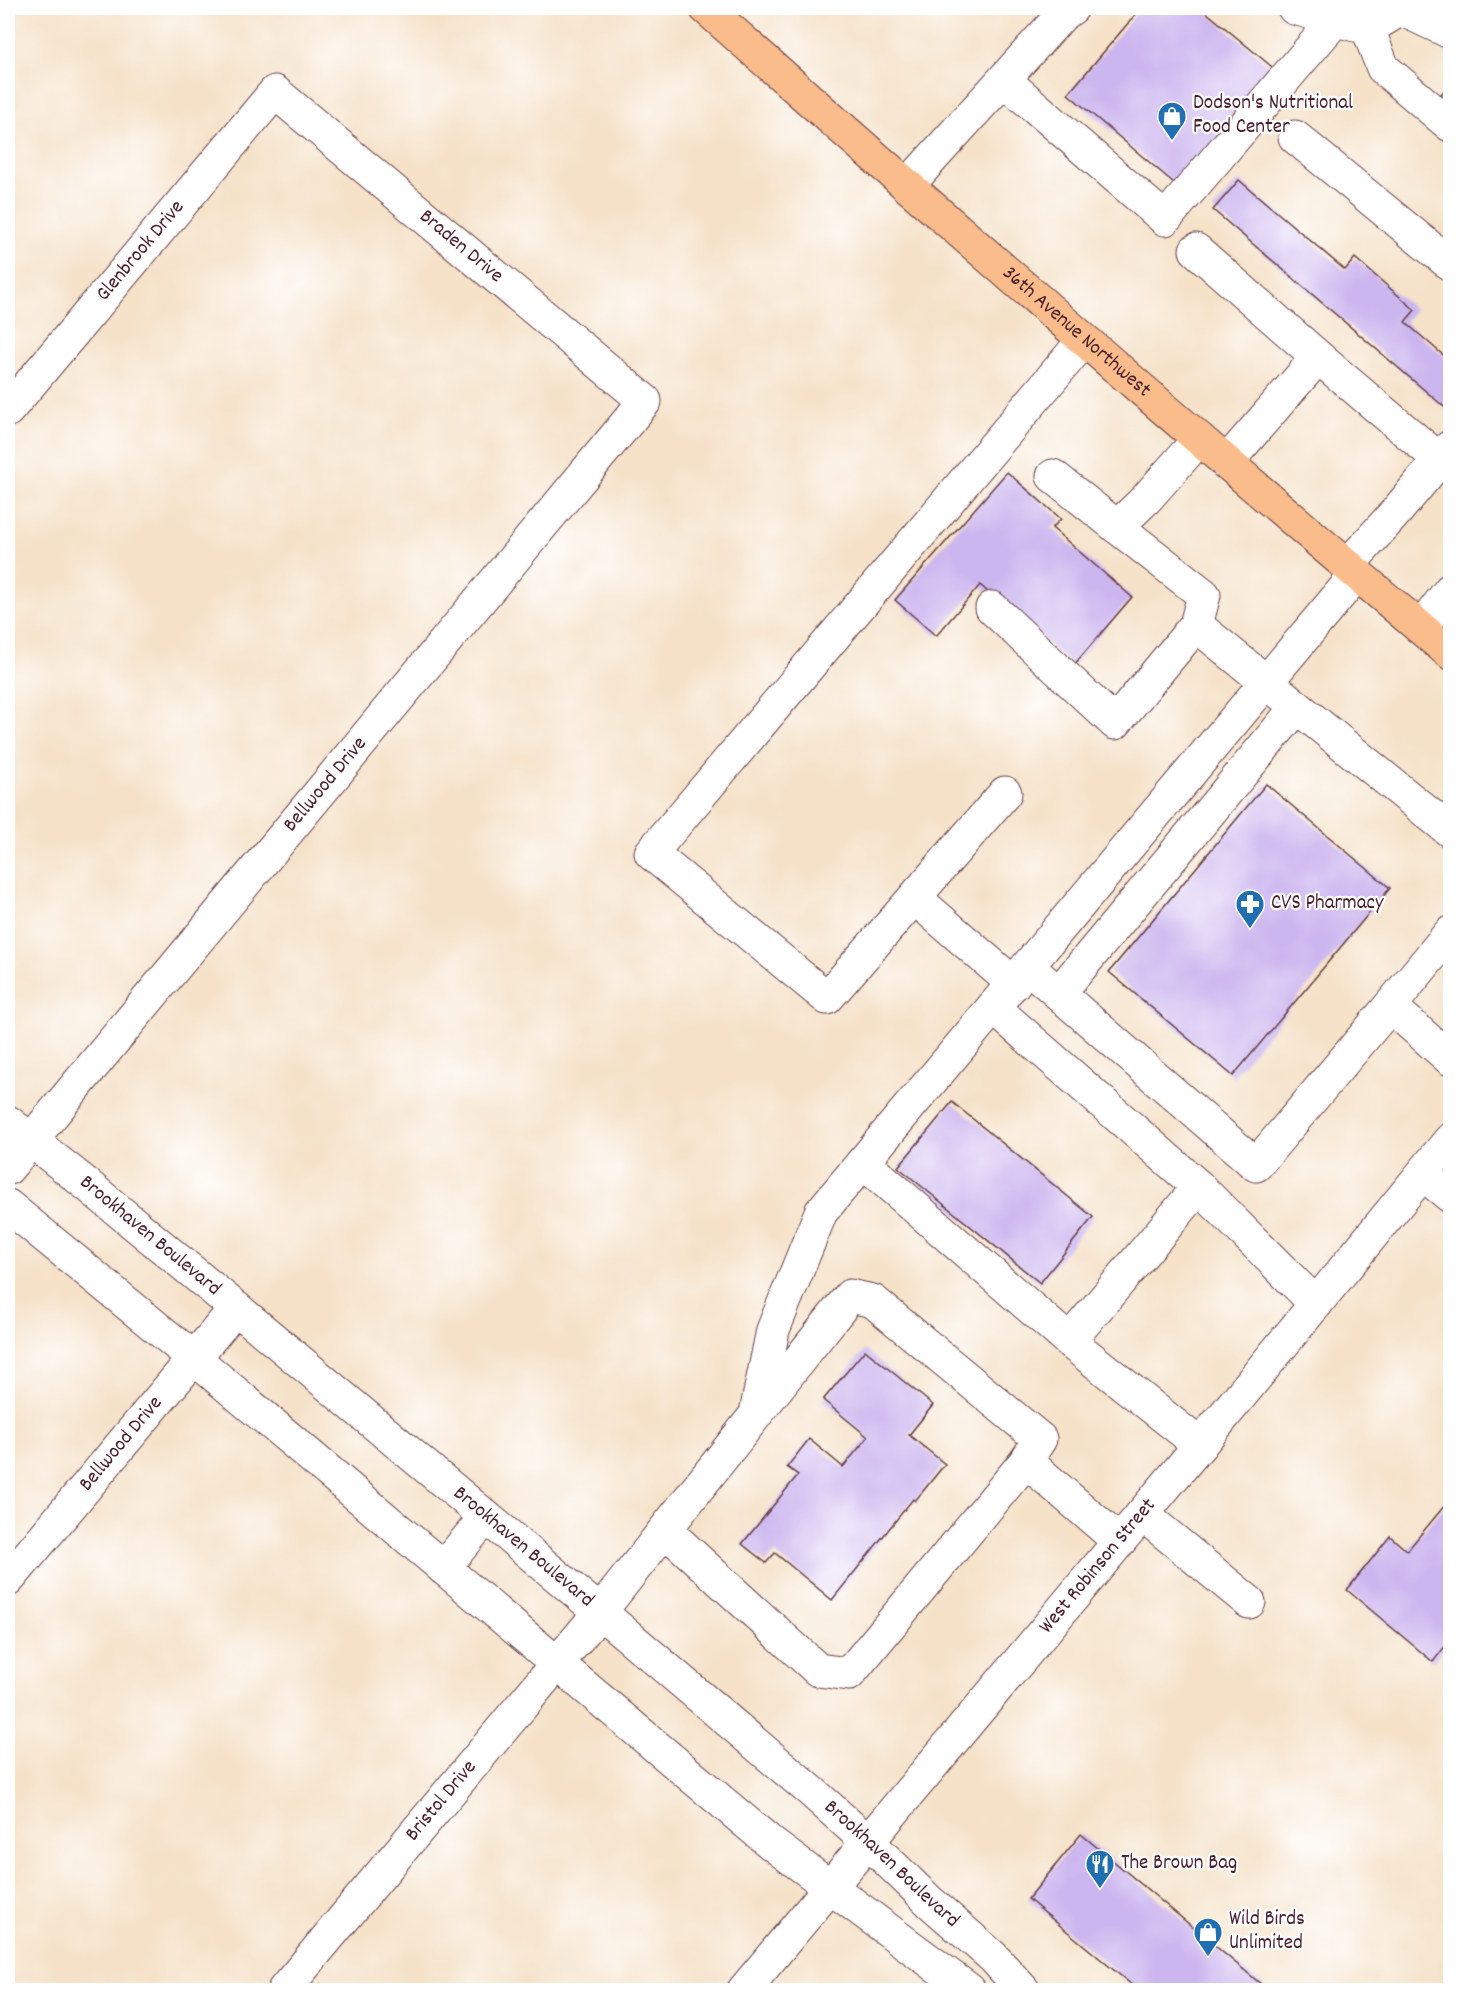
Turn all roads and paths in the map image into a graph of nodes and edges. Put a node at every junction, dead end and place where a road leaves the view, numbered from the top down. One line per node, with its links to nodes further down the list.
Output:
1 (706, 8): 11 (main road, 36th Avenue Northwest)
2 (1072, 8): 7 (street)
3 (1294, 8): 4 (street)
4 (1336, 19): 5 (street); 7 (street)
5 (1368, 29): 6 (street); 9 (street)
6 (1450, 32)
7 (1004, 80): 11 (street)
8 (275, 92): 16 (street, Braden Drive); 17 (street, Glenbrook Drive)
9 (1450, 125)
10 (1296, 137): 13 (street)
11 (907, 186): 14 (main road, 36th Avenue Northwest)
12 (1196, 250): 15 (street)
13 (1450, 264)
14 (1084, 340): 18 (main road, 36th Avenue Northwest); 33 (street)
15 (1318, 357): 19 (street); 20 (street)
16 (645, 402): 39 (street, Bellwood Drive)
17 (8, 410)
18 (1199, 439): 20 (main road, 36th Avenue Northwest); 22 (street)
19 (1445, 454): 23 (street)
20 (1226, 463): 23 (main road, 36th Avenue Northwest)
21 (1053, 476): 22 (street)
22 (1117, 527): 26 (street)
23 (1352, 570): 27 (main road, 36th Avenue Northwest); 29 (street)
24 (1450, 590): 27 (street)
25 (992, 608): 26 (street)
26 (1196, 625): 29 (street)
27 (1420, 628): 28 (main road, 36th Avenue Northwest)
28 (1450, 653)
29 (1267, 682): 30 (street); 35 (street)
30 (1297, 707): 32 (street); 36 (street)
31 (1005, 793): 33 (street)
32 (1450, 831)
33 (915, 898): 35 (street)
34 (1450, 933): 37 (street)
35 (1012, 986): 36 (street); 41 (street); 44 (street)
36 (1059, 993): 37 (street)
37 (1390, 1006): 38 (street)
38 (1450, 1059)
39 (19, 1130): 42 (street, Bellwood Drive); 48 (street, Brookhaven Boulevard)
40 (1450, 1140): 43 (street, West Robinson Street)
41 (863, 1162): 49 (street); 51 (street)
42 (8, 1168)
43 (1423, 1174): 45 (street); 47 (street, West Robinson Street)
44 (1199, 1187): 47 (street); 49 (street)
45 (1450, 1196)
46 (8, 1206): 50 (street)
47 (1316, 1304): 52 (street, West Robinson Street)
48 (236, 1308): 50 (street, Bellwood Drive); 55 (street, Brookhaven Boulevard)
49 (1069, 1341): 52 (street)
50 (195, 1359): 58 (street); 59 (street, Bellwood Drive)
51 (755, 1415): 53 (street, Bristol Drive); 56 (street, Bristol Drive)
52 (1200, 1444): 54 (street, West Robinson Street)
53 (1026, 1461): 56 (street); 57 (street)
54 (1142, 1514): 57 (street, West Robinson Street); 60 (street)
55 (486, 1516): 58 (street); 61 (street, Brookhaven Boulevard)
56 (665, 1530): 61 (street, Bristol Drive)
57 (1119, 1541): 63 (street, West Robinson Street)
58 (443, 1568): 62 (street)
59 (8, 1580)
60 (1249, 1602)
61 (600, 1612): 62 (street, Bristol Drive); 63 (street, Brookhaven Boulevard)
62 (556, 1664): 64 (street); 65 (street, Bristol Drive)
63 (868, 1842): 64 (street, West Robinson Street); 68 (street, Brookhaven Boulevard)
64 (830, 1888): 66 (street, West Robinson Street); 67 (street)
65 (284, 1990)
66 (744, 1990)
67 (969, 1990)
68 (1023, 1990)

